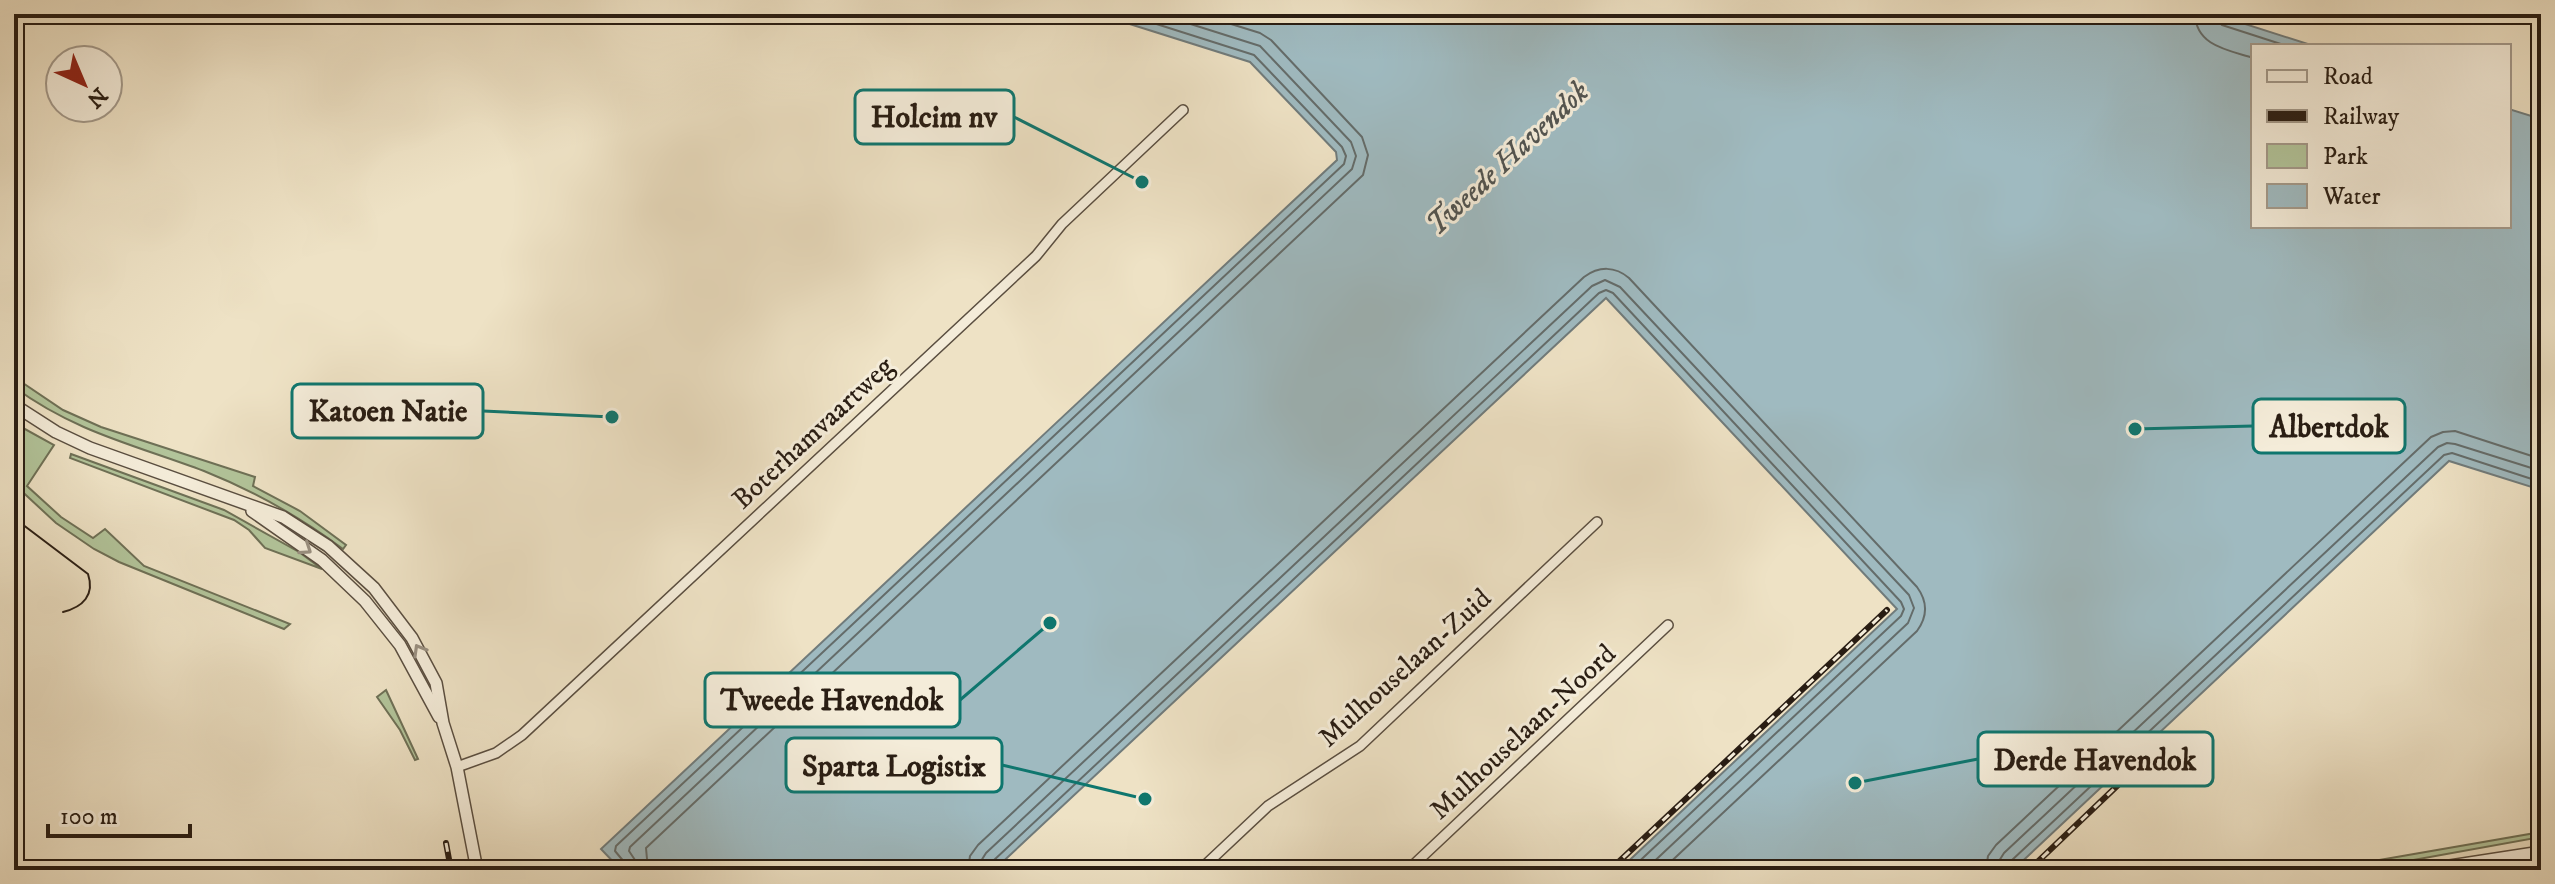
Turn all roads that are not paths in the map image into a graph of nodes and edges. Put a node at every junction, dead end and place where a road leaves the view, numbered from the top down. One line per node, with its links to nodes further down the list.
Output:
1 (1183, 110): 5 (street, Boterhamvaartweg)
2 (14, 405): 5 (street)
3 (1597, 522): 8 (street, Mulhouselaan-Zuid)
4 (1668, 625): 9 (street, Mulhouselaan-Noord)
5 (457, 767): 7 (street)
6 (2541, 852): 10 (street)
7 (477, 870)
8 (1200, 870)
9 (1408, 870)
10 (2424, 870)

